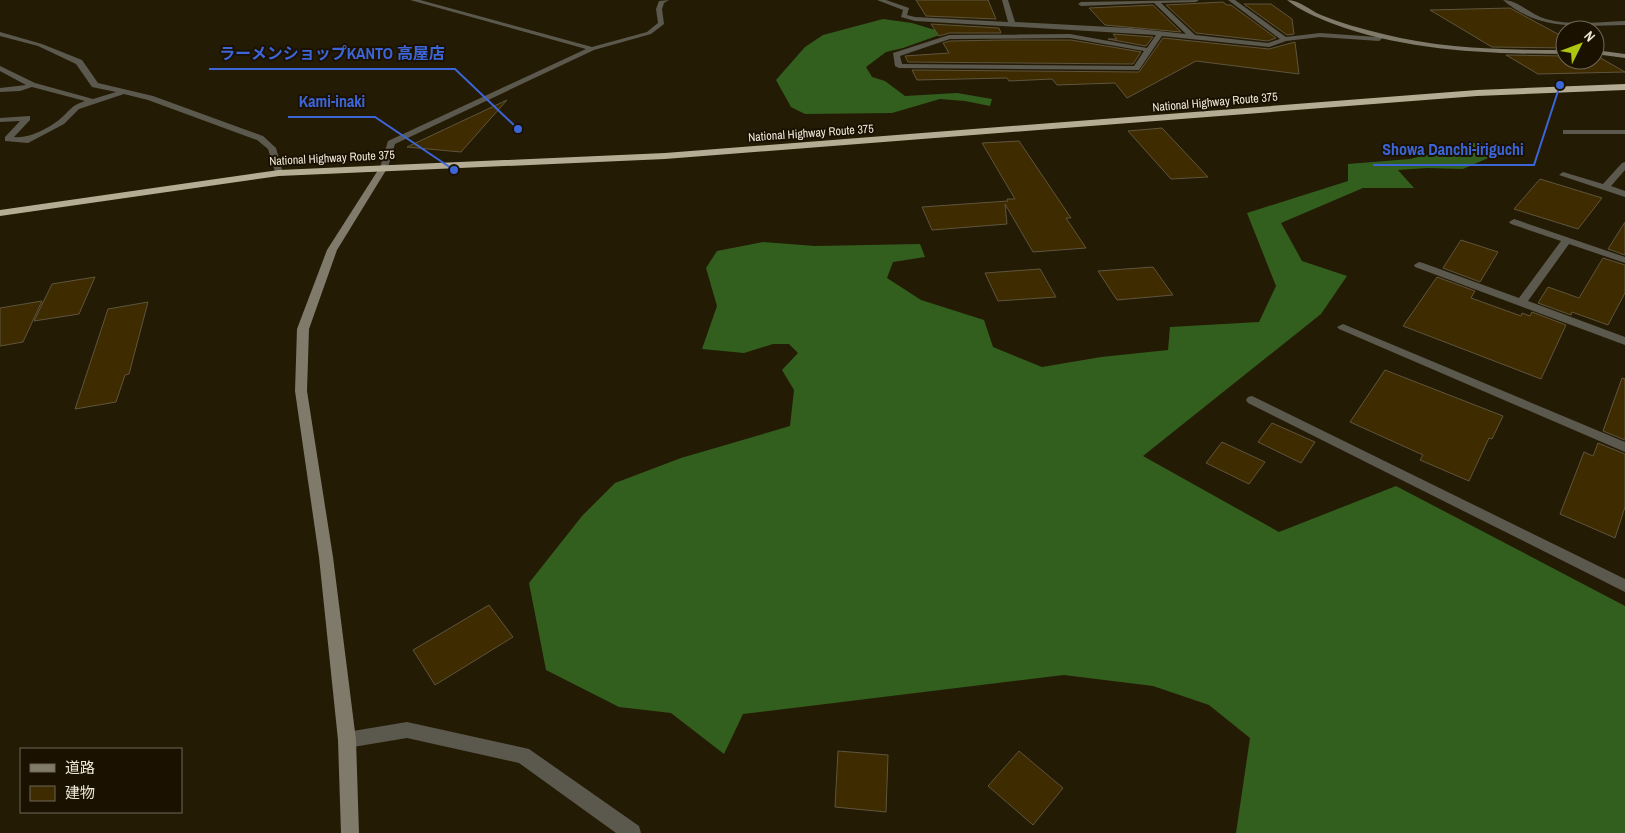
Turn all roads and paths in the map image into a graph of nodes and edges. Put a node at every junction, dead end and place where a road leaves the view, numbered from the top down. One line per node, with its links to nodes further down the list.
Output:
1 (413, 0): 18 (street)
2 (666, 0): 18 (street)
3 (880, 0): 12 (street)
4 (1005, 0): 12 (street)
5 (1196, 0): 9 (street)
6 (1231, 0): 17 (street)
7 (1290, 0): 15 (street)
8 (1506, 0): 11 (street)
9 (1156, 2): 10 (street); 16 (street)
10 (1081, 4)
11 (1625, 23)
12 (1012, 24): 14 (street)
13 (0, 34): 27 (street)
14 (1160, 34): 16 (street); 19 (street)
15 (1382, 36): 17 (street); 20 (street)
16 (1193, 37): 17 (street)
17 (1285, 39)
18 (592, 49): 33 (street)
19 (1148, 50): 19 (street)
20 (1555, 52)
21 (1605, 53): 22 (street)
22 (1625, 56)
23 (0, 68): 24 (street)
24 (32, 85): 26 (street); 28 (street)
25 (1625, 87): 33 (highway, National Highway Route 375)
26 (0, 90)
27 (128, 92): 28 (street); 34 (street)
28 (93, 101): 29 (street)
29 (0, 120)
30 (1566, 132): 31 (street)
31 (1625, 132)
32 (1625, 165): 36 (street)
33 (384, 167): 34 (highway, National Highway Route 375); 49 (street)
34 (278, 173): 38 (highway, National Highway Route 375)
35 (1563, 174): 36 (street)
36 (1605, 187): 37 (street)
37 (1625, 194)
38 (2, 214)
39 (1514, 222): 40 (street)
40 (1567, 240): 41 (street); 43 (street)
41 (1625, 260)
42 (1419, 265): 43 (street)
43 (1521, 303): 45 (street)
44 (1343, 327): 47 (street)
45 (1625, 341)
46 (1252, 400): 48 (street)
47 (1625, 447)
48 (1625, 586)
49 (347, 740): 50 (street); 51 (street)
50 (350, 833)
51 (632, 833)

